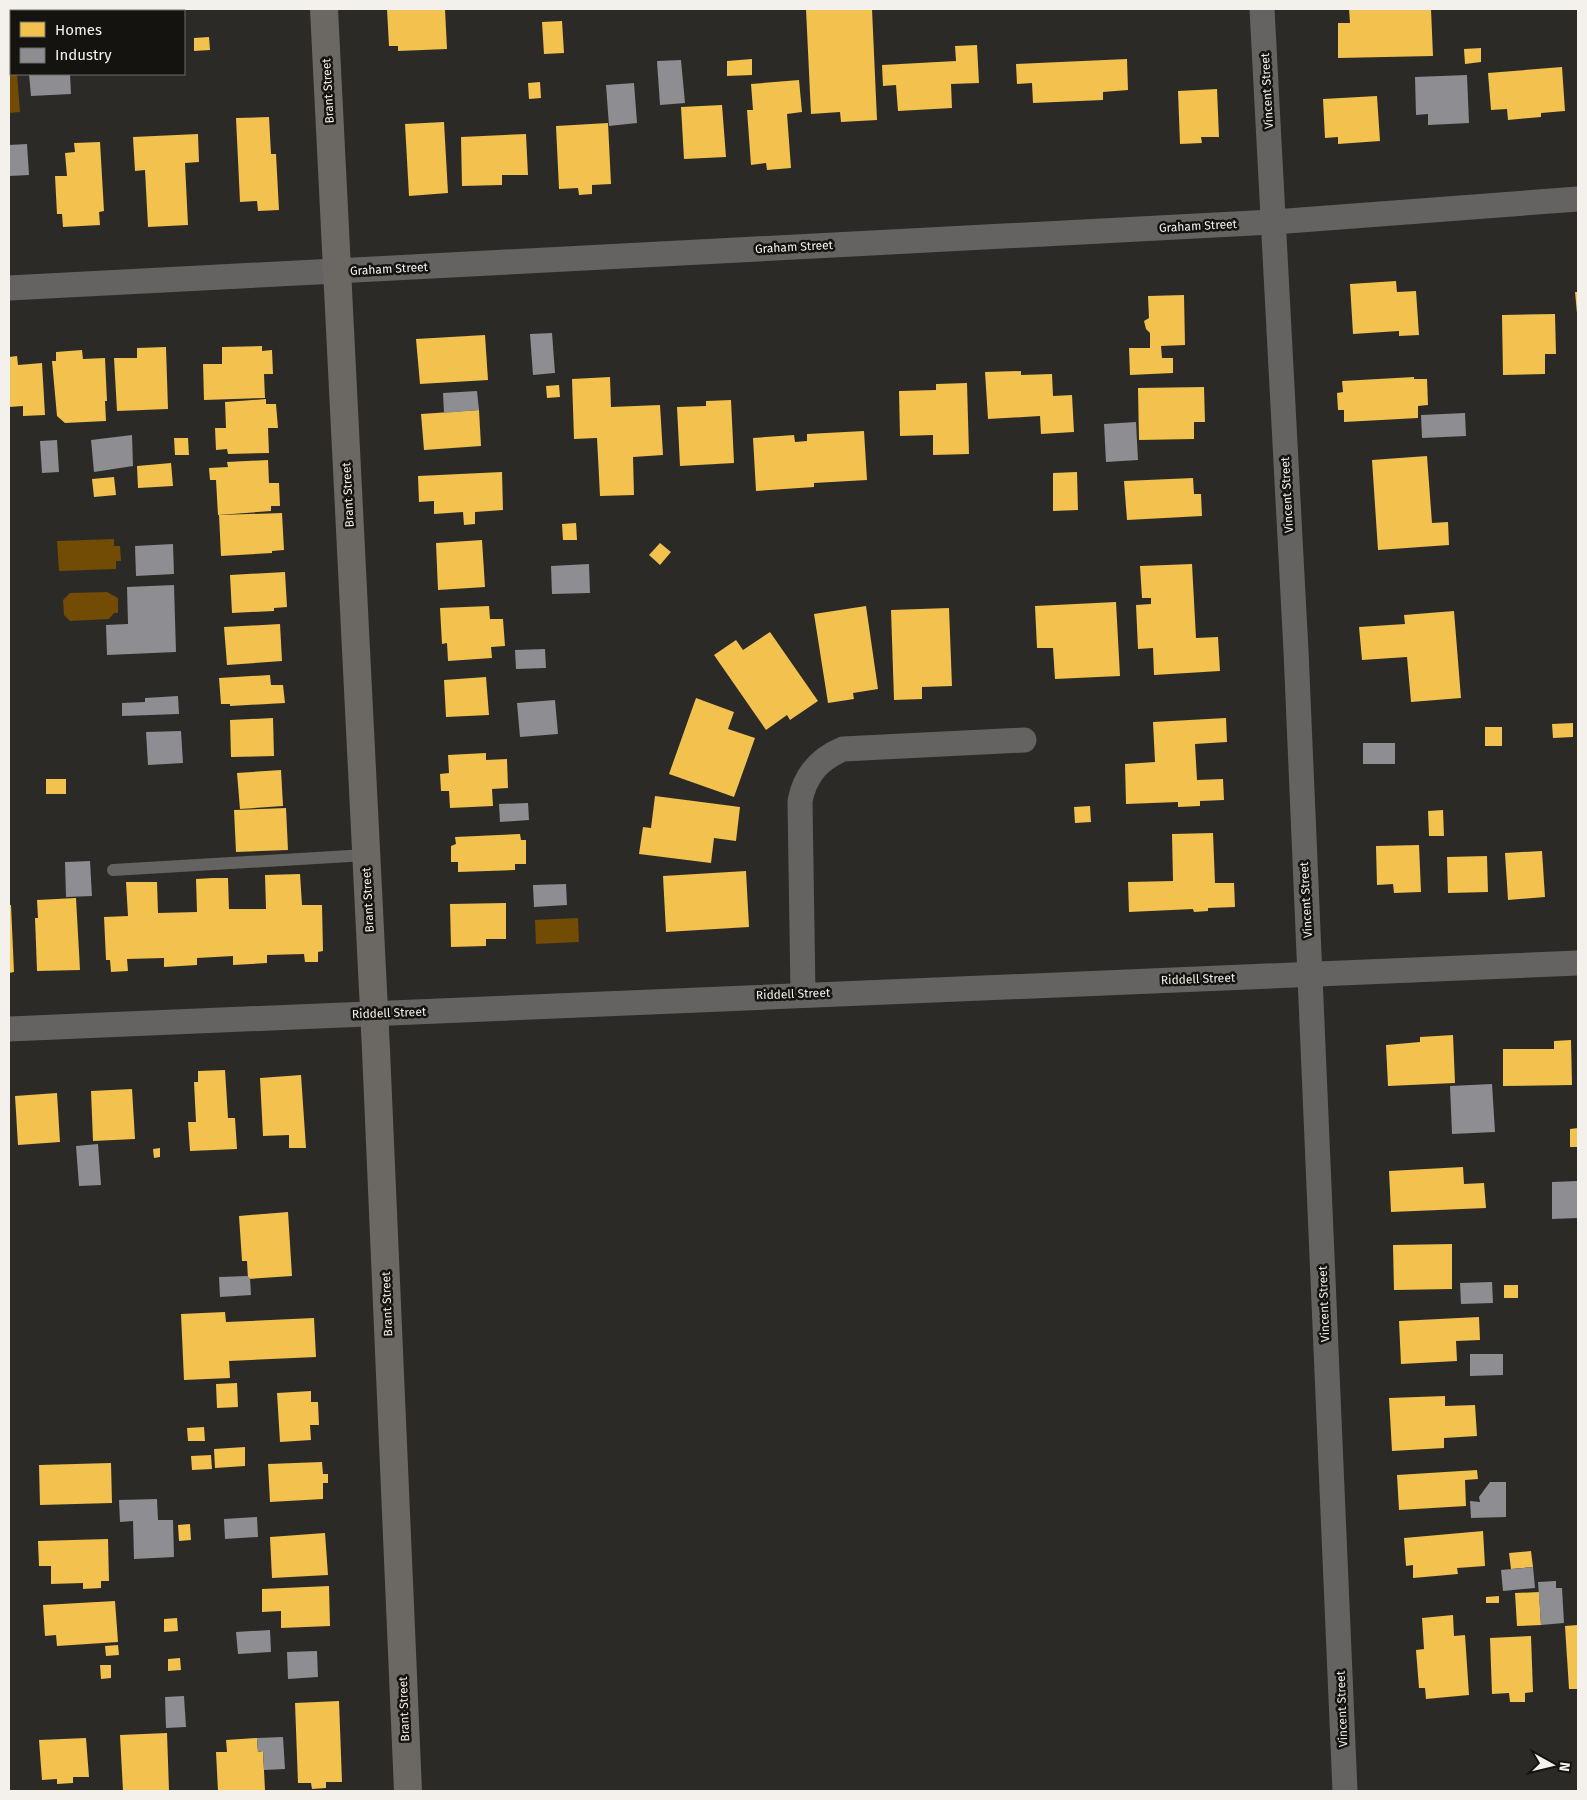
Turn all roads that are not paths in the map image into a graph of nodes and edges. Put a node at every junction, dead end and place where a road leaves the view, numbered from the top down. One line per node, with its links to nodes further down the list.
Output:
1 (324, 9): 5 (street, Brant Street)
2 (1262, 9): 4 (street, Vincent Street)
3 (1578, 199): 4 (street, Graham Street)
4 (1274, 222): 5 (street, Graham Street); 11 (street, Vincent Street)
5 (338, 272): 6 (street, Graham Street); 8 (street, Brant Street)
6 (9, 288)
7 (1024, 740): 12 (street)
8 (366, 855): 9 (lane); 13 (street, Brant Street)
9 (113, 870)
10 (1578, 963): 11 (street, Riddell Street)
11 (1310, 975): 12 (street, Riddell Street); 16 (street, Vincent Street)
12 (803, 994): 13 (street, Riddell Street)
13 (374, 1013): 14 (street, Riddell Street); 15 (street, Brant Street)
14 (9, 1029)
15 (408, 1791)
16 (1345, 1791)

